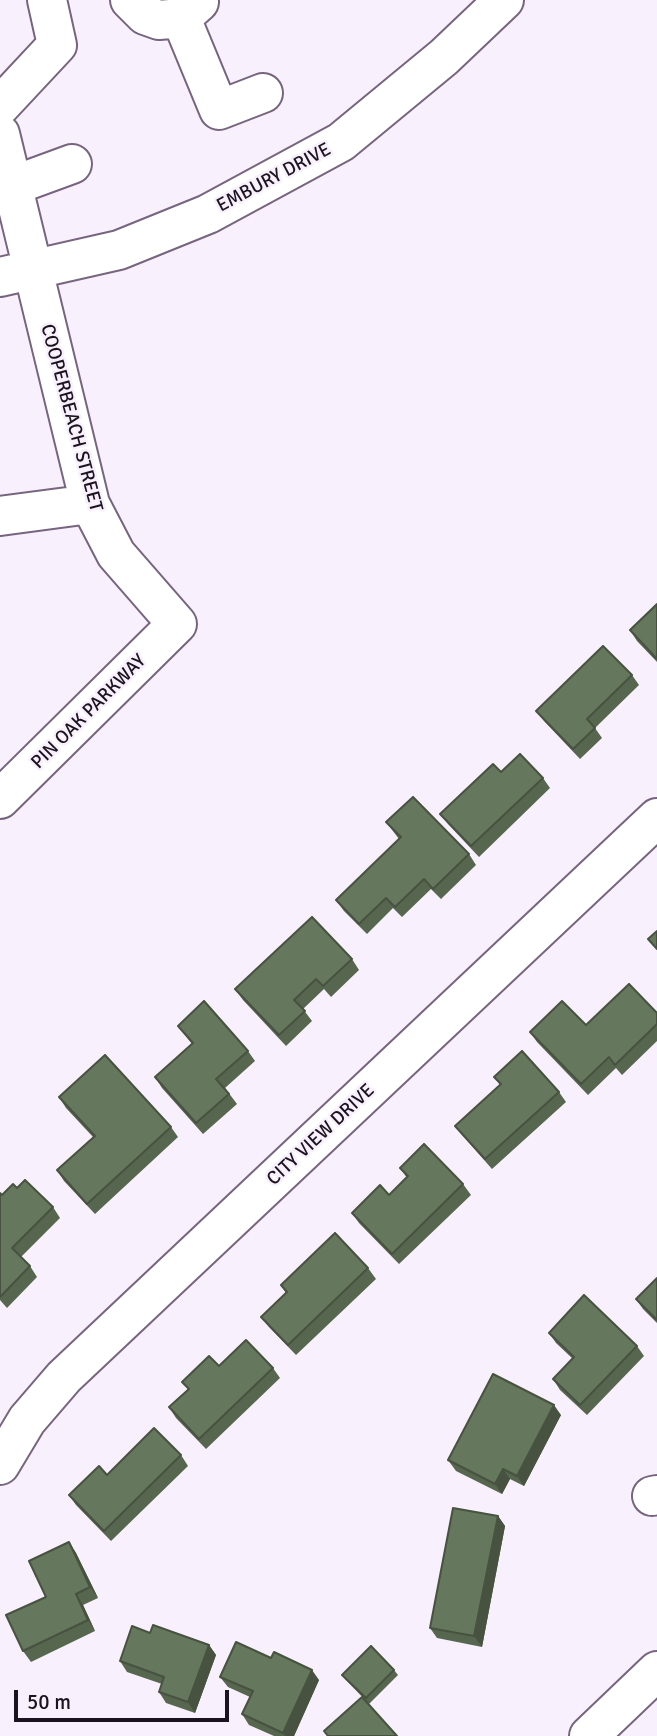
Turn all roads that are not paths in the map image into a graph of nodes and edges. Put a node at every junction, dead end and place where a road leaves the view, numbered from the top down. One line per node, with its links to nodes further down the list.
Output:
1 (47, 0): 6 (street)
2 (130, 0): 4 (street)
3 (504, 0): 10 (street, EMBURY DRIVE)
4 (190, 9): 5 (street)
5 (263, 93)
6 (0, 106)
7 (0, 134): 9 (street, COOPERBEACH STREET)
8 (72, 164): 9 (street)
9 (12, 186): 10 (street, COOPERBEACH STREET)
10 (16, 273): 11 (street, COOPERBEACH STREET)
11 (90, 504): 12 (street); 13 (street, COOPERBEACH STREET)
12 (0, 516)
13 (177, 624): 14 (street, PIN OAK PARKWAY)
14 (0, 799)
15 (657, 818): 16 (street, CITY VIEW DRIVE)
16 (0, 1465)
17 (657, 1671): 18 (street)
18 (589, 1736)

